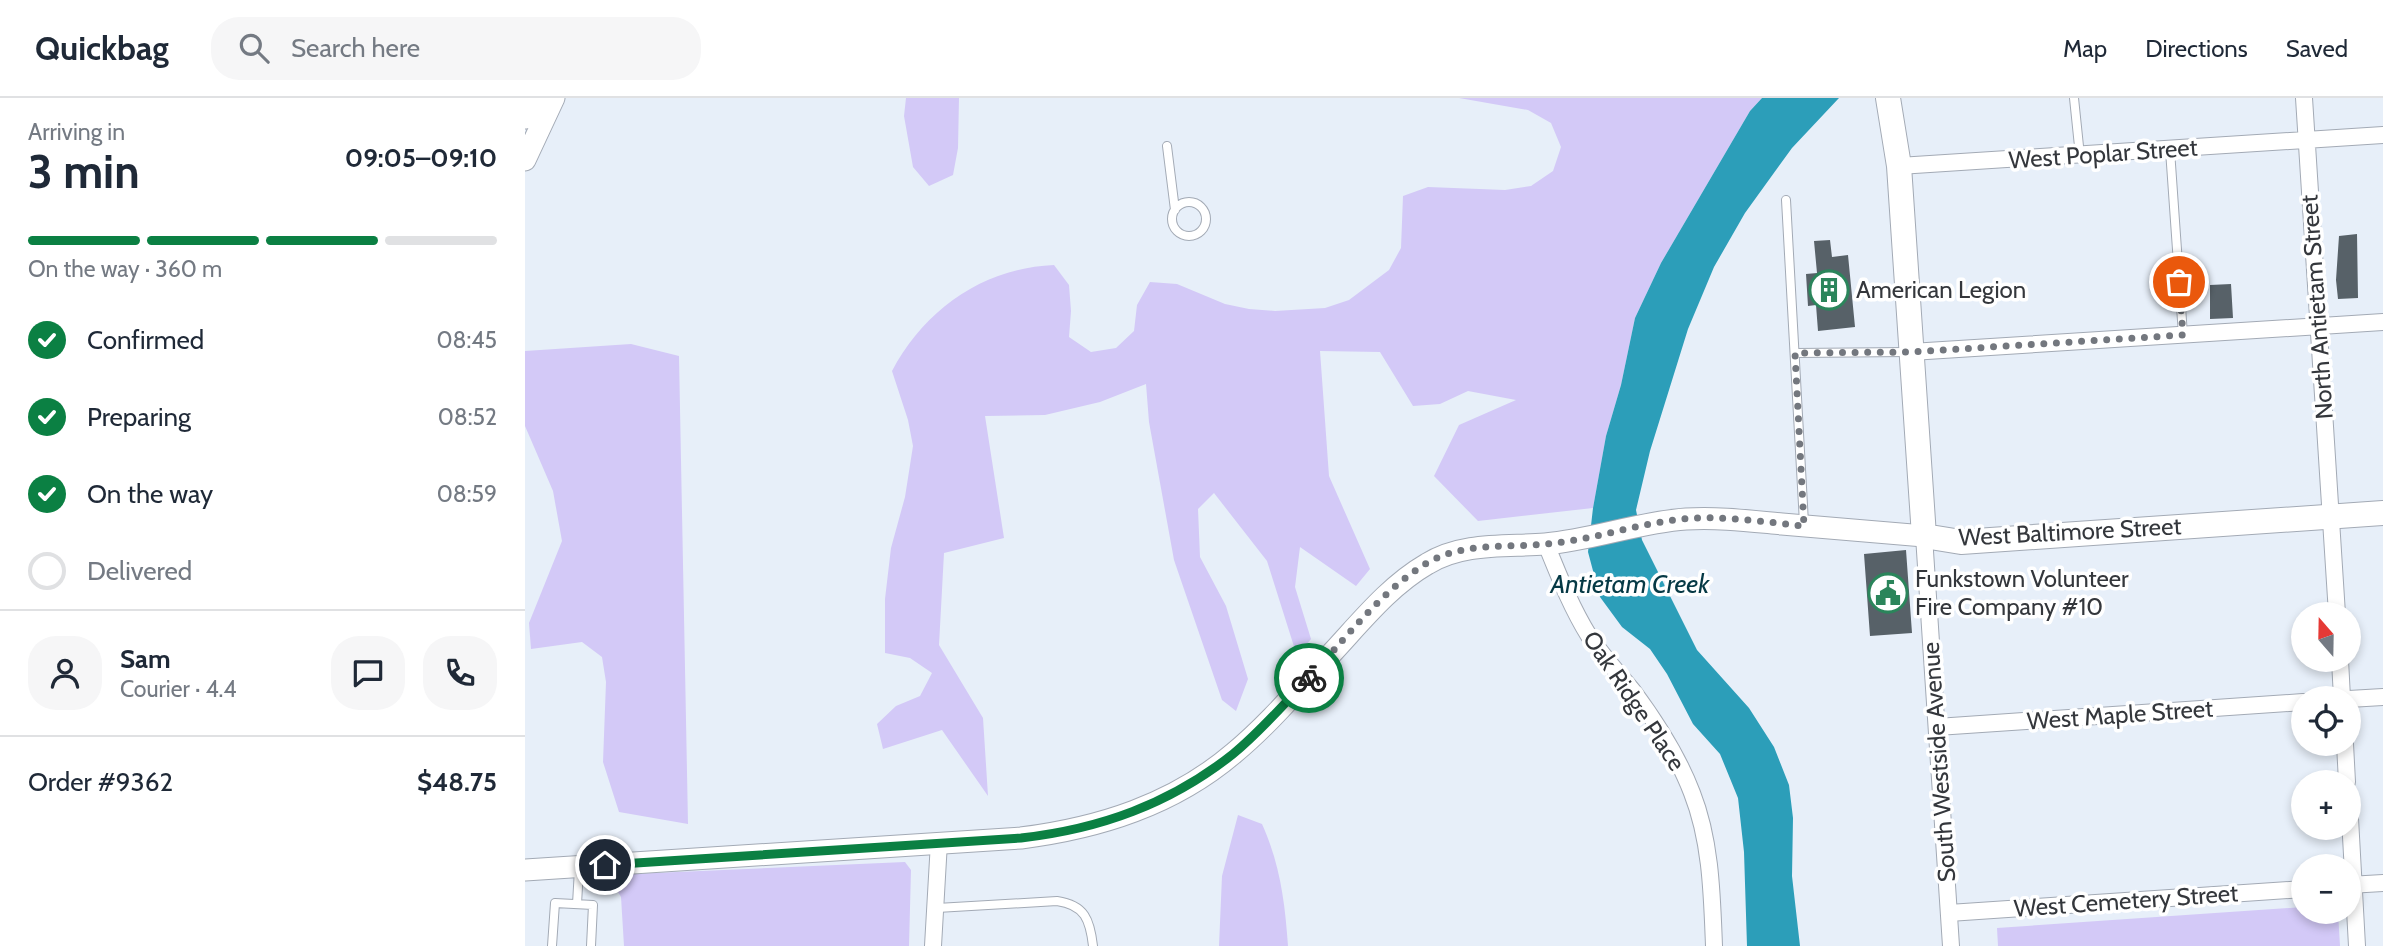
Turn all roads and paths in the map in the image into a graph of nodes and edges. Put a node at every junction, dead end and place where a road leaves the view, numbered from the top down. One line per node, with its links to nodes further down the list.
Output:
1 (535, 98): 6 (street)
2 (554, 98): 12 (street)
3 (1888, 98): 13 (main road)
4 (2074, 98): 11 (lane)
5 (2304, 98): 8 (street, North Antietam Street)
6 (525, 118)
7 (2383, 135): 8 (street, West Poplar Street)
8 (2306, 140): 10 (street, West Poplar Street); 17 (street, North Antietam Street)
9 (1167, 146): 15 (lane)
10 (2170, 150): 11 (street, West Poplar Street); 18 (lane)
11 (2080, 156): 13 (street, West Poplar Street)
12 (525, 160)
13 (1899, 166): 19 (main road)
14 (1786, 200): 20 (lane)
15 (1175, 210): 15 (lane)
16 (2383, 322): 17 (street)
17 (2319, 326): 18 (street); 22 (street, North Antietam Street)
18 (2183, 335): 19 (street)
19 (1911, 352): 20 (lane); 24 (main road)
20 (1795, 353): 23 (lane)
21 (2383, 513): 22 (main road, West Baltimore Street)
22 (2331, 517): 24 (main road, West Baltimore Street); 26 (street, North Antietam Street)
23 (1804, 526): 24 (street, West Baltimore Street); 25 (street, West Baltimore Street)
24 (1924, 536): 30 (street, South Westside Avenue)
25 (1553, 543): 31 (street, West Baltimore Street); 45 (street, Oak Ridge Place)
26 (2336, 602)
27 (2383, 697): 28 (street)
28 (2361, 698)
29 (2291, 703): 30 (street, West Maple Street)
30 (1937, 727): 39 (street, South Westside Avenue)
31 (939, 842): 32 (street, West Baltimore Street); 38 (street)
32 (579, 867): 33 (street, West Baltimore Street); 37 (lane)
33 (525, 870)
34 (2383, 883): 35 (street)
35 (2361, 884)
36 (2291, 890): 39 (street, West Cemetery Street)
37 (577, 904): 41 (lane); 42 (lane)
38 (937, 908): 43 (street); 44 (lane)
39 (1949, 913): 46 (street, South Westside Avenue)
40 (2355, 924): 47 (street)
41 (552, 946)
42 (591, 946)
43 (933, 946)
44 (1093, 946)
45 (1714, 946)
46 (1951, 946)
47 (2357, 946)

